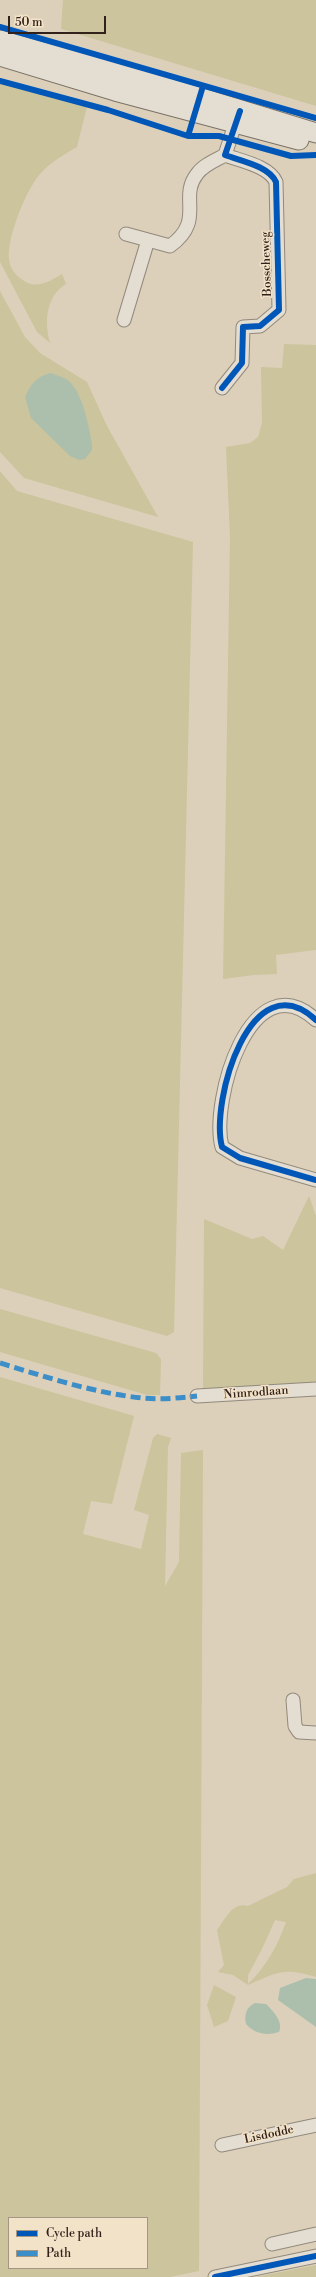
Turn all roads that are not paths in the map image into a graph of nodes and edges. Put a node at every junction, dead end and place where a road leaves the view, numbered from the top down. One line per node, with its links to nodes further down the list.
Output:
1 (0, 40): 3 (main road)
2 (0, 56): 3 (main road)
3 (238, 117): 4 (main road); 5 (main road); 6 (street)
4 (316, 132)
5 (316, 141)
6 (225, 155): 8 (street); 10 (street, Bosscheweg)
7 (126, 234): 8 (street)
8 (148, 240): 9 (street)
9 (124, 320)
10 (222, 388)
11 (316, 1020): 12 (street)
12 (316, 1180)
13 (316, 1389): 14 (street, Nimrodlaan)
14 (197, 1396)
15 (293, 1700): 16 (street)
16 (316, 1733)
17 (316, 2125): 18 (street, Lisdodde)
18 (222, 2145)
19 (316, 2234): 20 (street)
20 (272, 2244)
21 (316, 2256): 22 (street)
22 (215, 2277)

